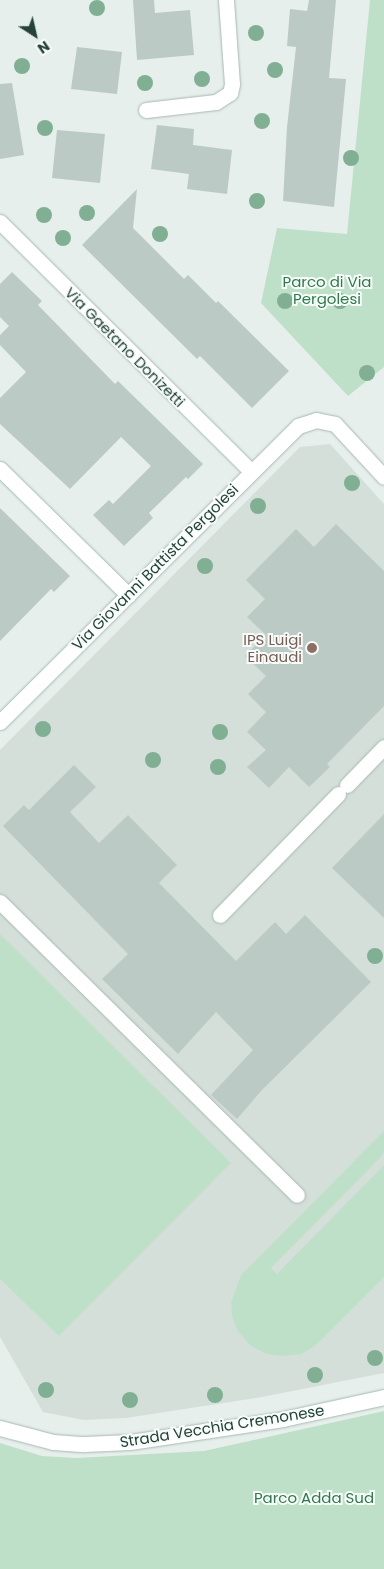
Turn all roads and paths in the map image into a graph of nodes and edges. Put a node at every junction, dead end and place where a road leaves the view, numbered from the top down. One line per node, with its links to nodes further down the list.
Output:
1 (226, 0): 2 (street)
2 (146, 110)
3 (0, 222): 5 (street, Via Gaetano Donizetti)
4 (0, 469): 7 (street)
5 (251, 471): 6 (street, Via Giovanni Battista Pergolesi); 7 (street, Via Giovanni Battista Pergolesi)
6 (384, 477)
7 (128, 595): 8 (street, Via Giovanni Battista Pergolesi)
8 (2, 717)
9 (384, 747): 11 (street)
10 (0, 902): 12 (street)
11 (220, 915)
12 (297, 1195)
13 (384, 1398): 14 (street, Strada Vecchia Cremonese)
14 (0, 1428)

